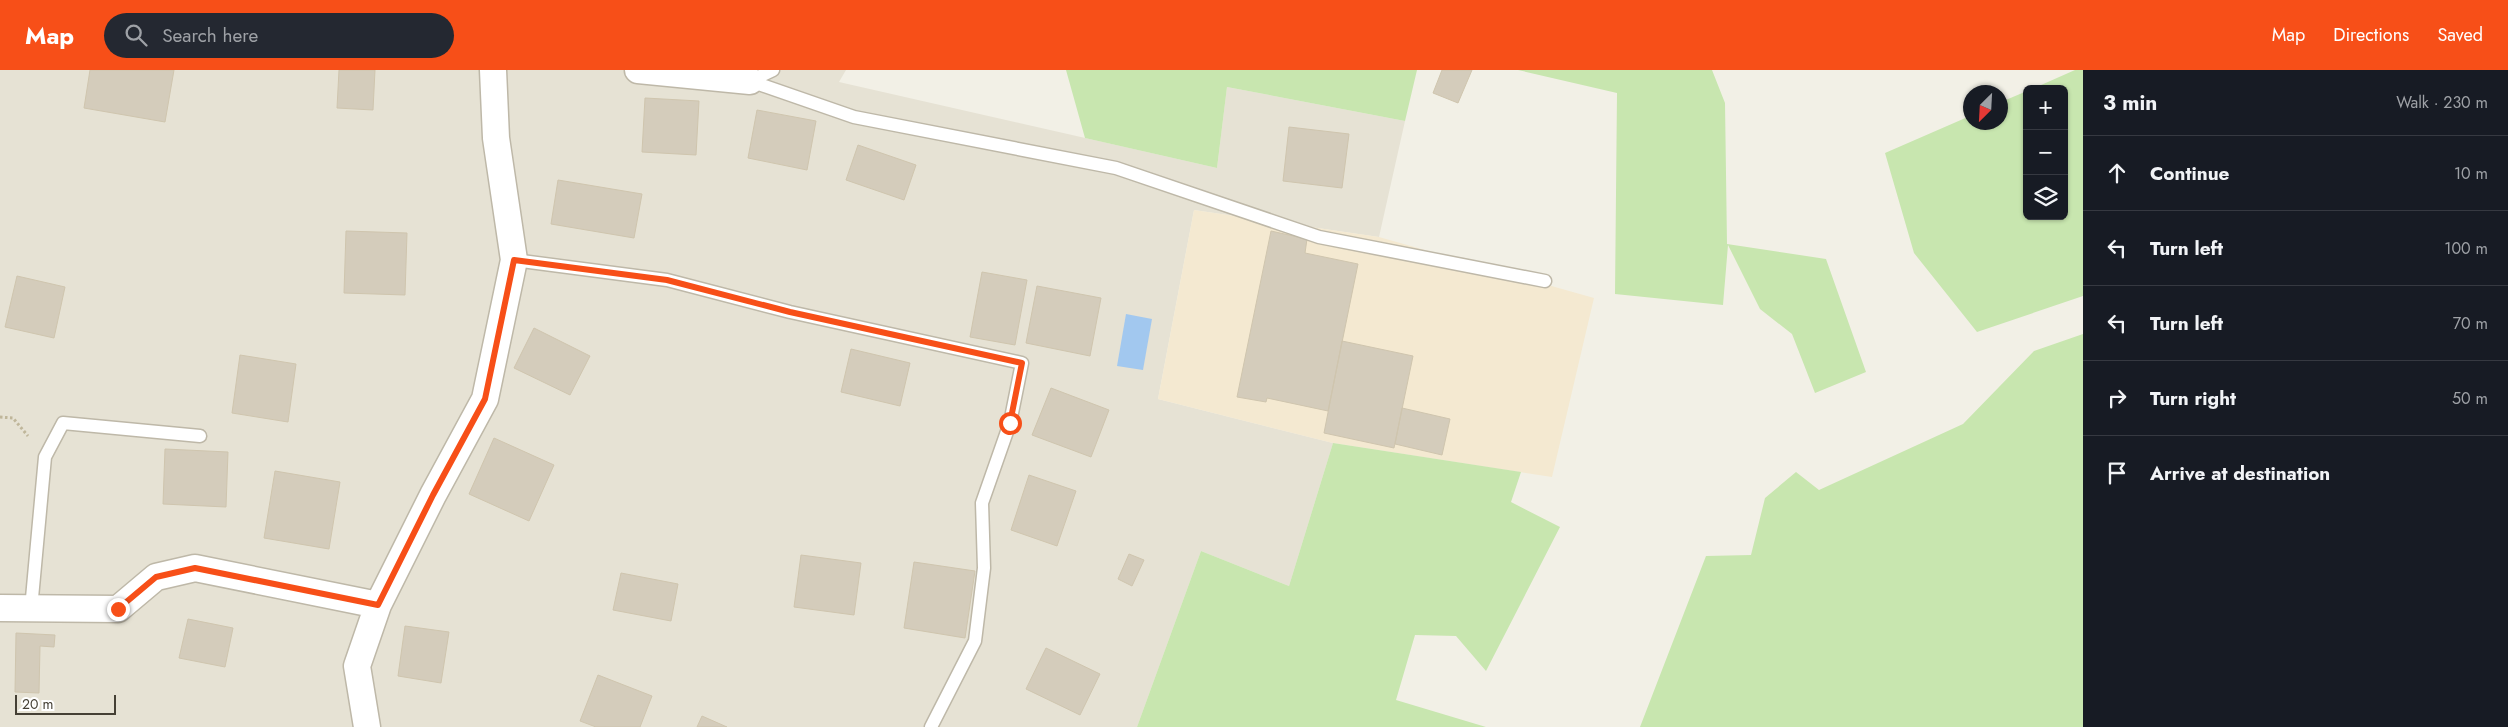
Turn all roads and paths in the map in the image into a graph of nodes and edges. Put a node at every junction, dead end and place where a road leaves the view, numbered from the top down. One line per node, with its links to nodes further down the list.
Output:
1 (493, 70): 5 (street)
2 (638, 70): 4 (street)
3 (773, 70): 4 (lane)
4 (750, 81): 6 (lane)
5 (514, 260): 10 (street); 14 (lane)
6 (1545, 281)
7 (0, 417): 9 (path)
8 (200, 436): 9 (lane)
9 (46, 456): 12 (lane)
10 (378, 605): 12 (street); 13 (street)
11 (0, 608): 12 (street)
12 (31, 609)
13 (367, 727)
14 (931, 727)

